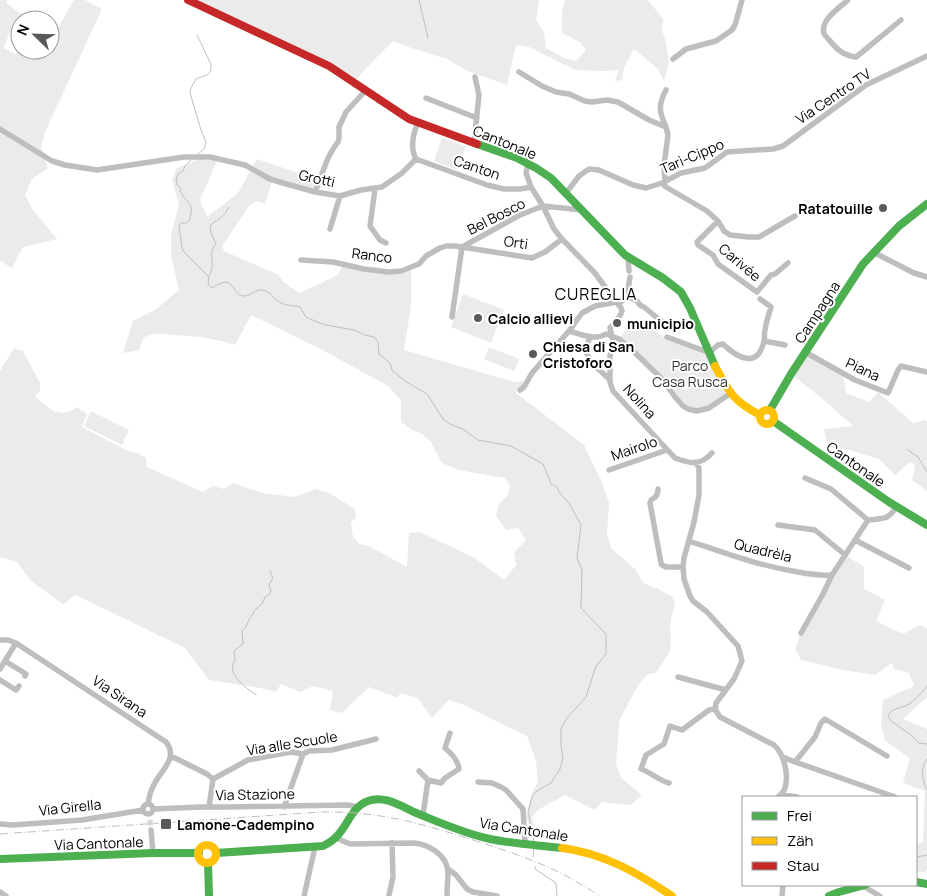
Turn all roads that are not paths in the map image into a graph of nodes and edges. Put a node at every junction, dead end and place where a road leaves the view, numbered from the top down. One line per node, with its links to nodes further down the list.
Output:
1 (188, 0): 9 (street, Cantonale)
2 (742, 0): 6 (street)
3 (848, 0): 4 (street)
4 (901, 20)
5 (927, 56): 17 (street, Via Centro TV)
6 (673, 59)
7 (519, 72): 14 (street)
8 (475, 77): 12 (street)
9 (366, 90): 13 (street, Cantonale); 23 (street)
10 (666, 90): 14 (street)
11 (426, 98): 12 (street)
12 (477, 118): 16 (street)
13 (418, 122): 16 (street, Cantonale); 18 (street)
14 (666, 127): 20 (street)
15 (0, 129): 23 (street, Grotti)
16 (474, 142): 19 (street, Cantonale)
17 (783, 146): 20 (street, Tarì-Cippo)
18 (416, 159): 21 (street, Canton); 22 (street, Grotti)
19 (528, 163): 21 (street); 24 (street, Cantonale)
20 (663, 182): 24 (street, Tarì-Cippo); 30 (street)
21 (532, 187): 27 (street)
22 (375, 189): 25 (street, Grotti); 33 (street)
23 (315, 192): 25 (street, Grotti)
24 (566, 193): 28 (street, Cantonale)
25 (340, 196): 31 (street)
26 (927, 204): 35 (street, Campagna)
27 (543, 206): 28 (street, Bel Bosco); 32 (street); 34 (street, Bel Bosco)
28 (582, 210): 36 (street, Cantonale)
29 (795, 216): 30 (street)
30 (718, 221): 38 (street, Carivée)
31 (330, 229)
32 (562, 239): 34 (street, Orti); 42 (street)
33 (386, 243)
34 (462, 247): 37 (street, Ranco); 43 (street, Bel Bosco)
35 (873, 252): 39 (street); 52 (street, Campagna)
36 (628, 257): 40 (street); 51 (street, Cantonale)
37 (301, 260)
38 (788, 263)
39 (927, 277)
40 (627, 296): 42 (street); 44 (street)
41 (760, 299): 49 (street)
42 (618, 303): 45 (street); 46 (street, Nolina)
43 (452, 317)
44 (671, 326)
45 (569, 331): 48 (street); 55 (street)
46 (612, 336): 48 (street); 54 (street, Nolina); 56 (street)
47 (668, 336): 51 (street)
48 (590, 337): 54 (street)
49 (764, 341): 50 (street); 51 (street)
50 (785, 345)
51 (708, 352): 56 (street, Cantonale)
52 (805, 352): 53 (street, Piana); 57 (street, Campagna)
53 (927, 372)
54 (609, 379): 60 (street, Nolina)
55 (520, 390)
56 (731, 393): 58 (street, Cantonale)
57 (770, 410): 58 (street); 59 (street)
58 (760, 415): 59 (street)
59 (773, 421): 66 (street, Cantonale)
60 (667, 450): 62 (street, Nolina); 63 (street, Mairolo)
61 (712, 453): 62 (street)
62 (696, 462): 71 (street)
63 (609, 470)
64 (805, 478): 67 (street)
65 (658, 490): 73 (street)
66 (896, 508): 67 (street); 69 (street, Cantonale)
67 (868, 520): 70 (street)
68 (778, 525): 72 (street)
69 (927, 525)
70 (854, 540): 72 (street); 74 (street)
71 (690, 541): 73 (street); 75 (street, Quadrèla)
72 (844, 554): 75 (street)
73 (683, 567): 85 (street)
74 (909, 568)
75 (832, 575): 76 (street)
76 (801, 633)
77 (0, 640): 78 (street, Via Sirana)
78 (16, 643): 79 (street); 91 (street, Via Sirana)
79 (5, 661): 80 (street); 81 (street)
80 (0, 669)
81 (25, 676)
82 (678, 677): 85 (street)
83 (0, 680): 84 (street)
84 (19, 686)
85 (726, 690): 86 (street)
86 (715, 709): 92 (street); 98 (street)
87 (450, 733): 96 (street)
88 (376, 739): 89 (street, Via alle Scuole)
89 (303, 754): 95 (street, Via alle Scuole); 102 (street)
90 (887, 756): 93 (street)
91 (171, 757): 95 (street); 104 (street)
92 (783, 757): 93 (street); 99 (street)
93 (795, 762): 100 (street)
94 (419, 771): 96 (street)
95 (213, 779): 101 (street)
96 (428, 780): 105 (street)
97 (478, 782): 110 (street)
98 (669, 783)
99 (780, 796)
100 (891, 796)
101 (209, 807): 102 (street, Via Stazione); 104 (street, Via Stazione)
102 (284, 807): 103 (street, Via Stazione)
103 (357, 807): 105 (street, Via Cantonale); 108 (street)
104 (150, 812): 106 (street, Via Girella)
105 (422, 815): 110 (street, Via Cantonale)
106 (0, 824)
107 (151, 830): 112 (street)
108 (336, 838): 109 (street); 111 (street)
109 (392, 843): 117 (street); 121 (street)
110 (530, 844): 127 (street, Via Cantonale)
111 (315, 847): 114 (street); 124 (street)
112 (153, 853): 113 (street, Via Cantonale); 115 (street, Via Cantonale)
113 (199, 853): 114 (street); 116 (street)
114 (216, 853): 116 (street)
115 (0, 859)
116 (208, 863): 123 (street)
117 (448, 869): 125 (street); 126 (street)
118 (860, 886): 128 (street)
119 (865, 886): 129 (street)
120 (0, 892): 122 (street)
121 (389, 895)
122 (6, 896)
123 (209, 896)
124 (304, 896)
125 (447, 896)
126 (497, 896)
127 (672, 896)
128 (829, 896)
129 (880, 896)

